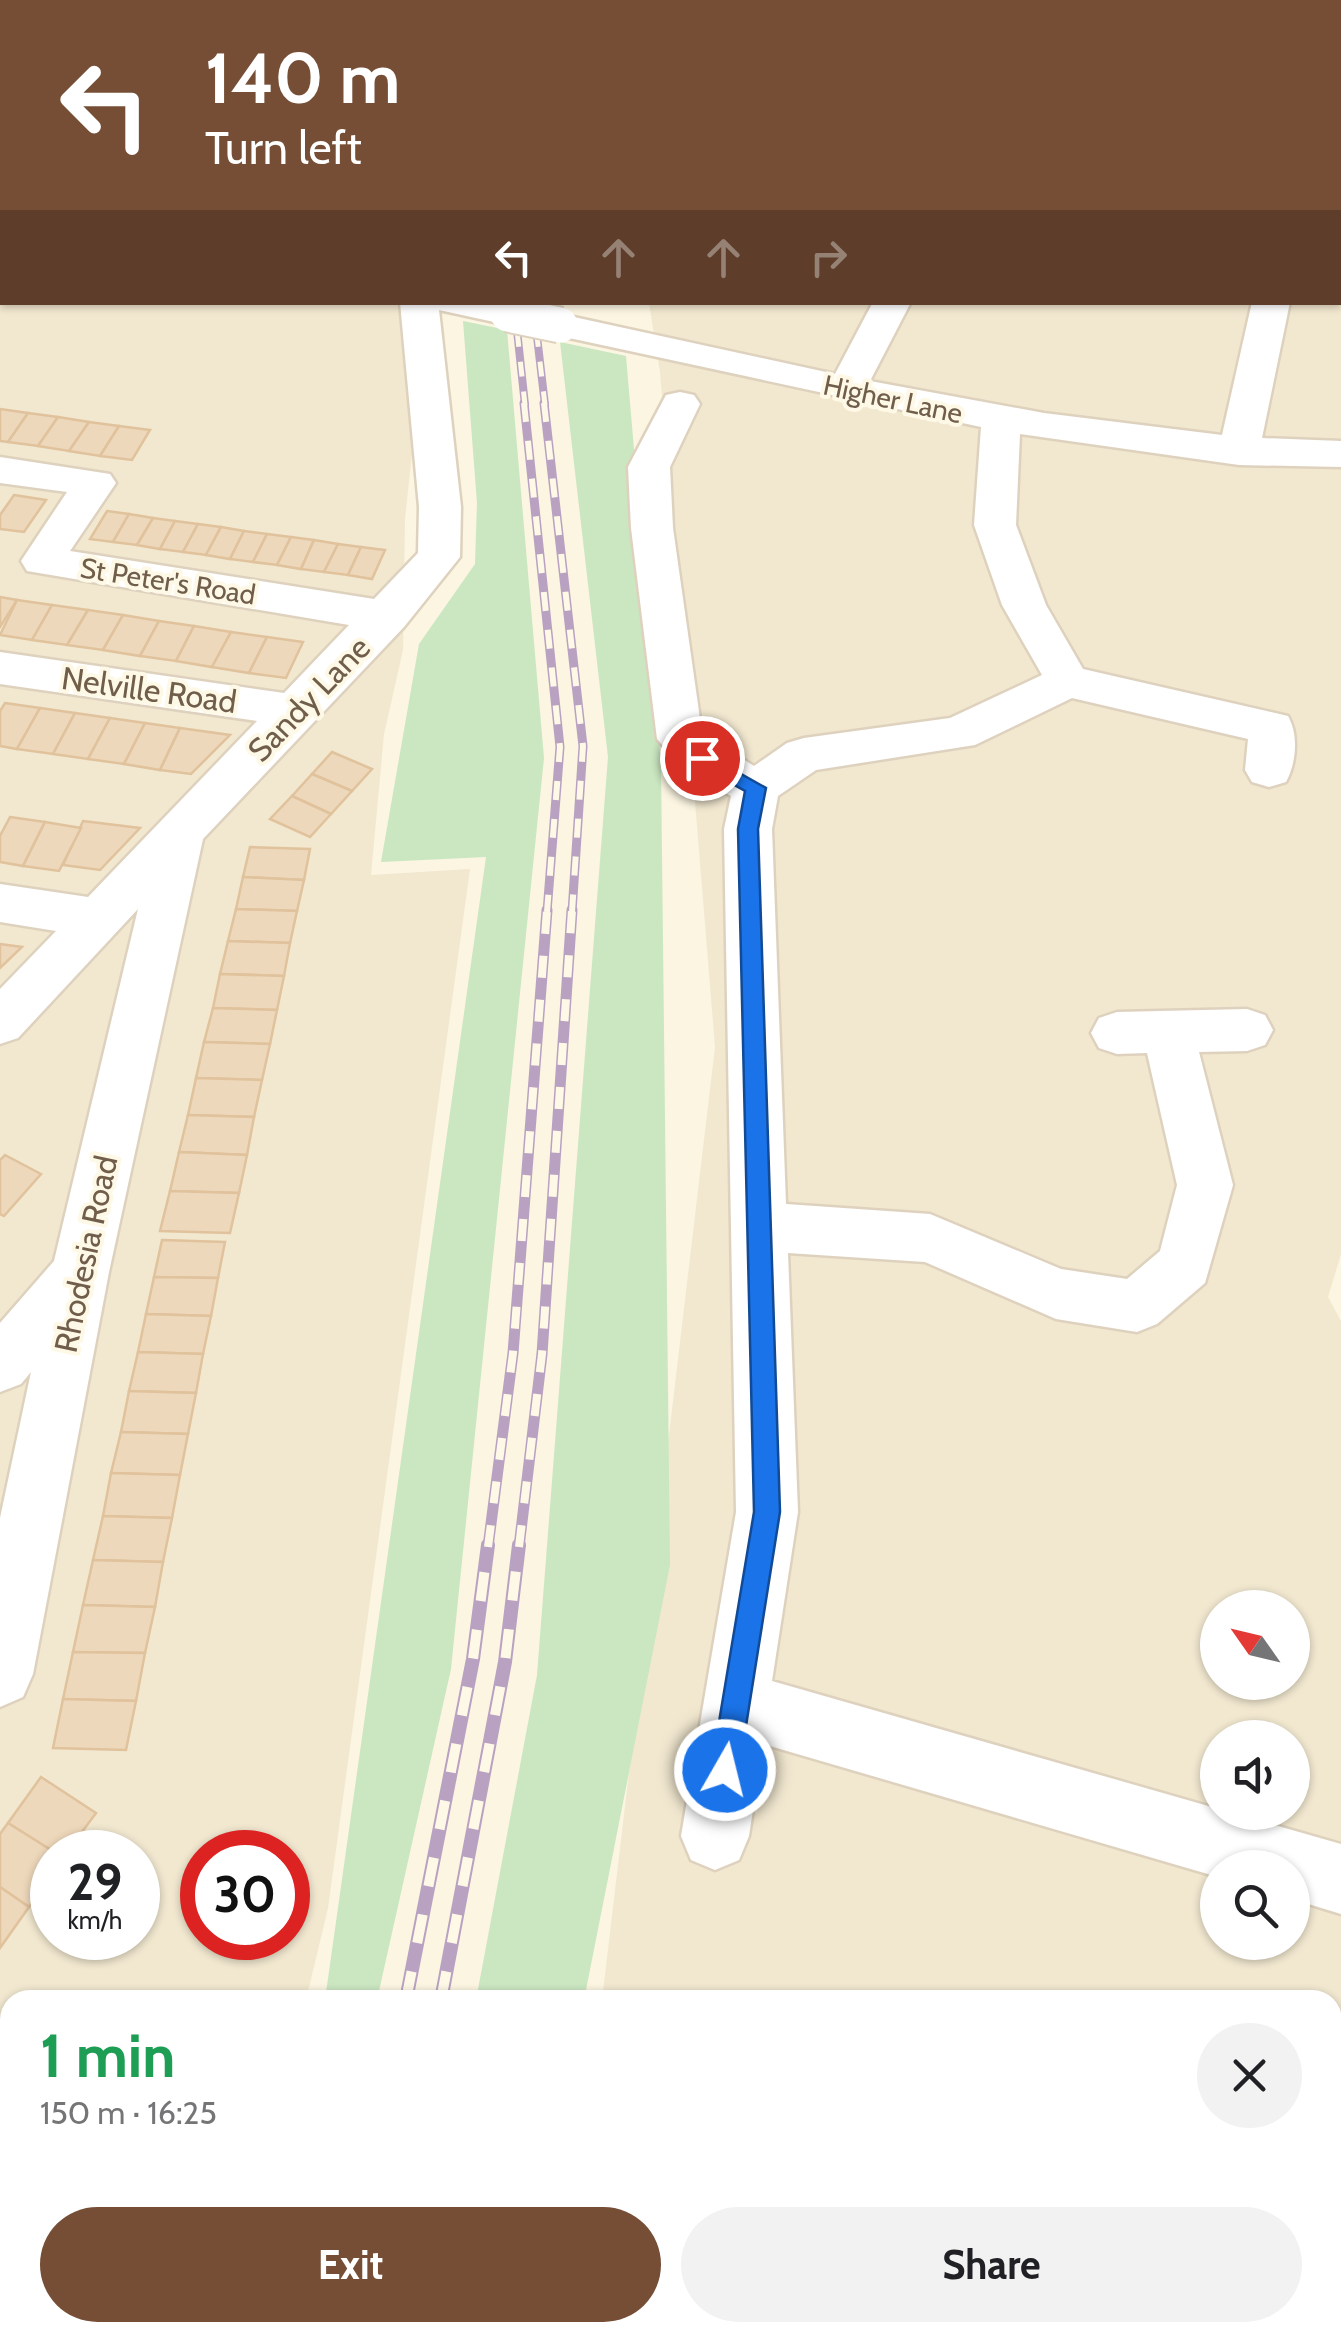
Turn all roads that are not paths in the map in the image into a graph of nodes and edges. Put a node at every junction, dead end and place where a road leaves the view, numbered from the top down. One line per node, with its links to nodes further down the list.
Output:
1 (419, 305): 11 (street, Sandy Lane)
2 (464, 305): 5 (street, Higher Lane, bridge)
3 (890, 305): 5 (street)
4 (1270, 305): 8 (street)
5 (846, 389): 7 (street, Higher Lane)
6 (680, 404): 16 (street)
7 (1000, 422): 8 (street, Higher Lane); 13 (street)
8 (1239, 452): 9 (street, Higher Lane)
9 (1341, 454)
10 (0, 470): 11 (street, St Peter's Road)
11 (388, 616): 14 (street, Sandy Lane)
12 (0, 668): 14 (street, Nelville Road)
13 (1068, 681): 15 (street); 16 (street)
14 (297, 712): 17 (street, Sandy Lane)
15 (1268, 770)
16 (756, 788): 22 (street)
17 (179, 836): 19 (street, Sandy Lane); 23 (street, Rhodesia Road)
18 (0, 903): 19 (street)
19 (100, 918): 20 (street, Sandy Lane)
20 (0, 1023)
21 (1247, 1030): 22 (street)
22 (759, 1226): 26 (street)
23 (80, 1272): 24 (street); 25 (street, Rhodesia Road)
24 (0, 1365)
25 (0, 1674)
26 (735, 1702): 27 (street); 29 (street)
27 (1200, 1820)
28 (1230, 1830): 30 (street)
29 (715, 1836)
30 (1341, 1878)

